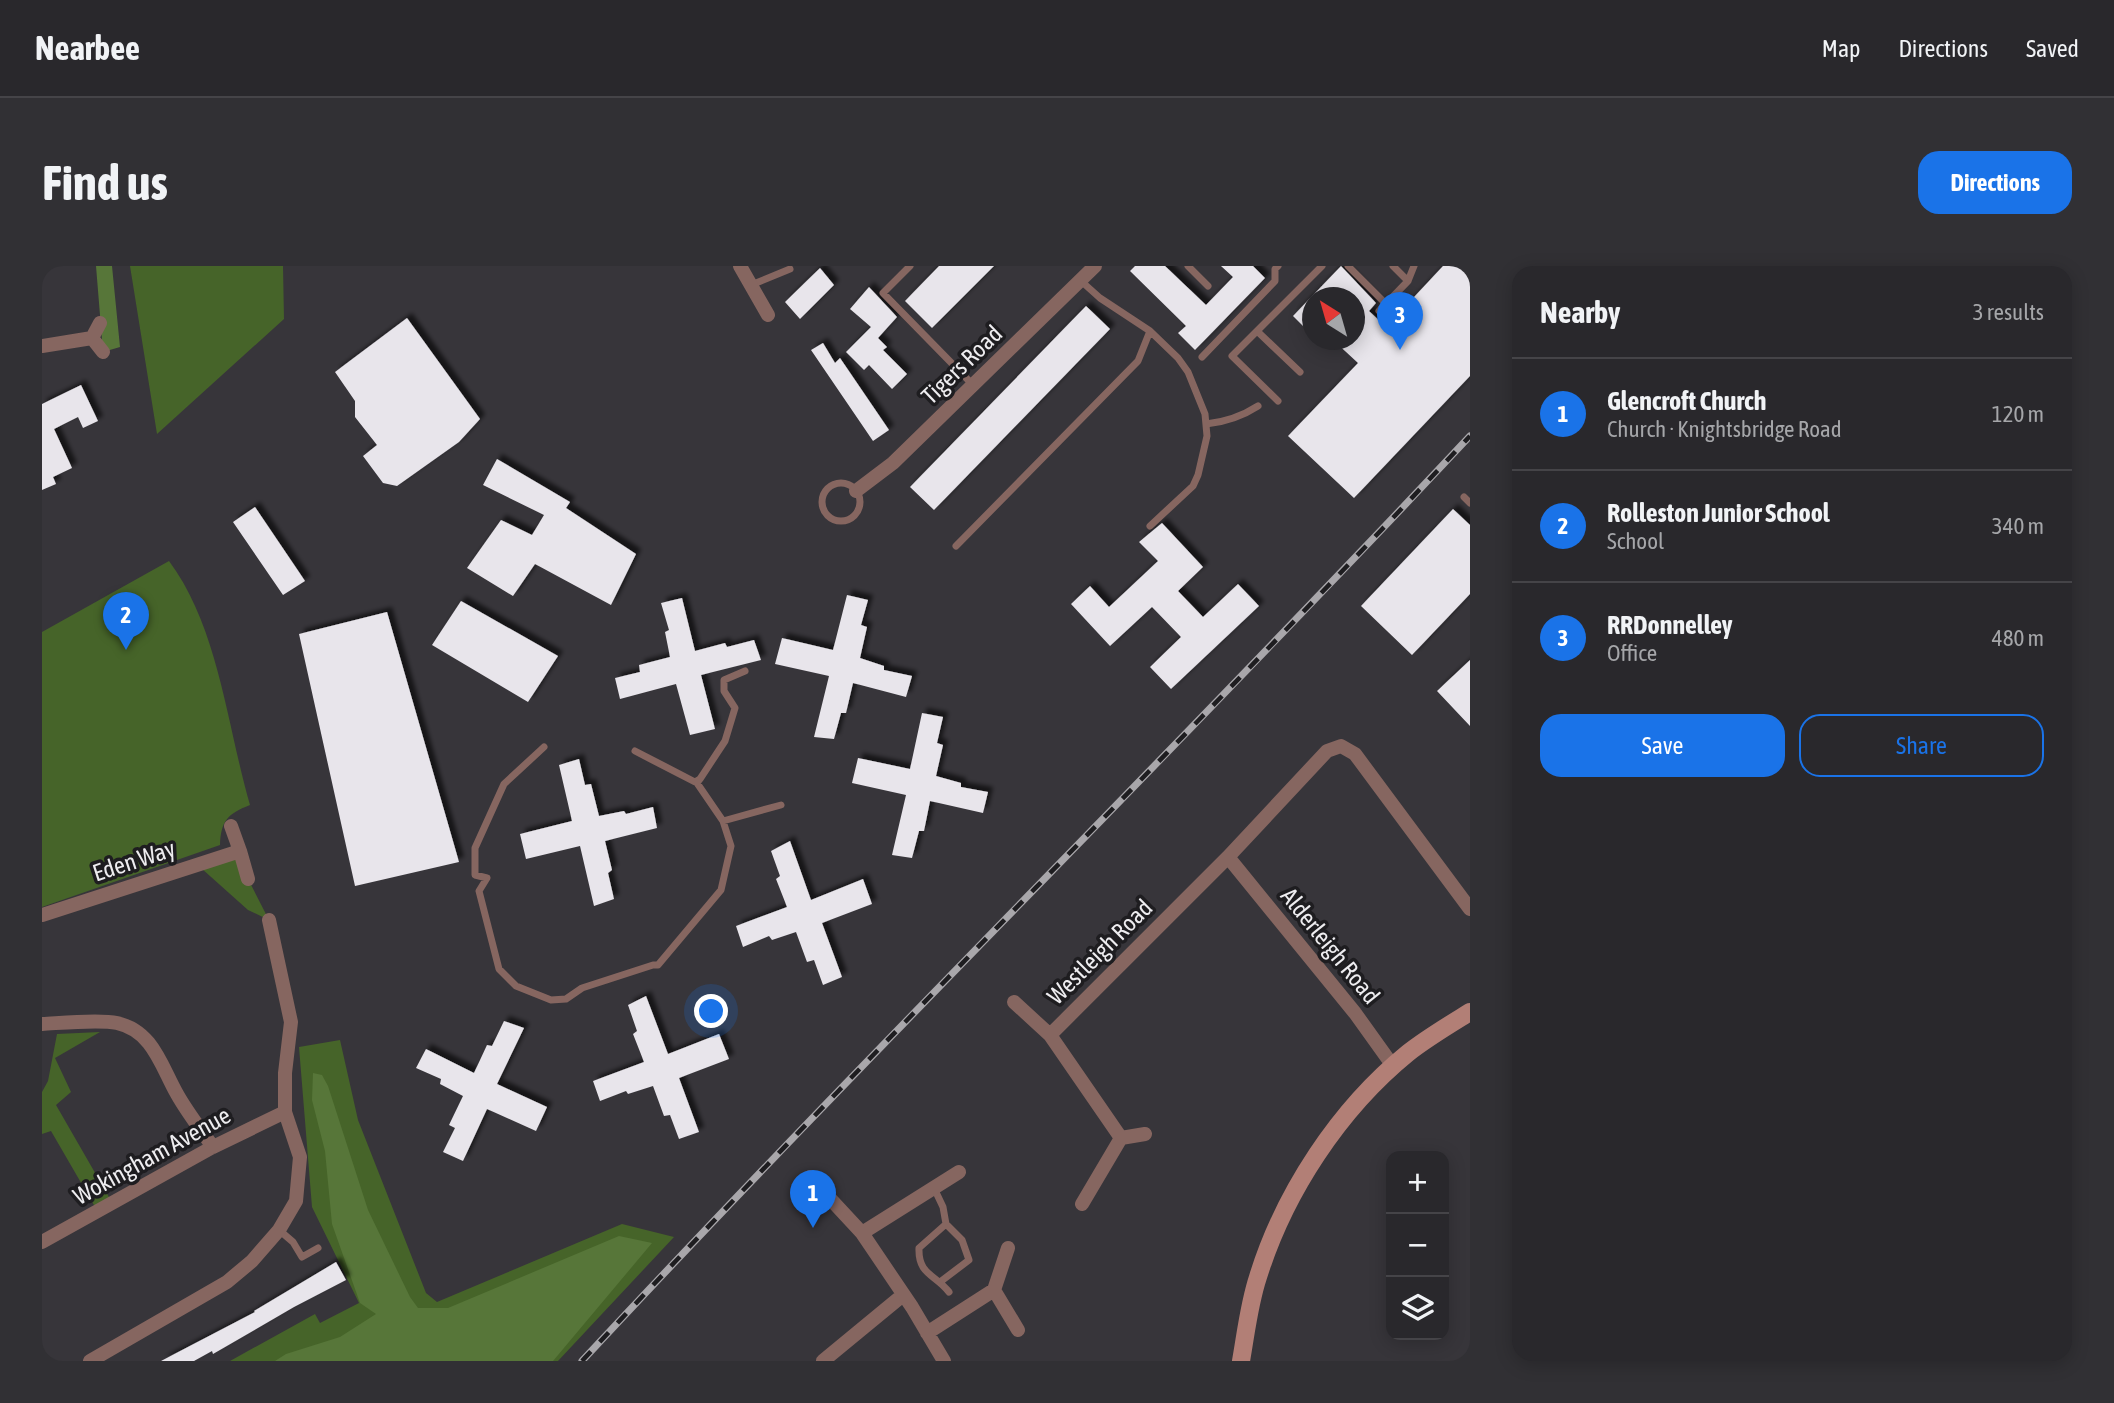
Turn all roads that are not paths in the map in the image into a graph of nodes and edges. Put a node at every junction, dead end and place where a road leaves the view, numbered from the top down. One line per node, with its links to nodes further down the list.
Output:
1 (740, 266): 13 (street)
2 (910, 266): 26 (lane)
3 (1095, 266): 11 (street, Tigers Road)
4 (1188, 266): 14 (lane)
5 (1278, 266): 24 (lane)
6 (1322, 266): 20 (lane)
7 (1348, 266): 15 (lane)
8 (1393, 266): 12 (lane)
9 (1414, 266): 12 (lane)
10 (790, 269): 13 (lane)
11 (1081, 281): 19 (lane); 26 (street, Tigers Road)
12 (1408, 281): 15 (lane)
13 (750, 285): 17 (street)
14 (1208, 286)
15 (1386, 304): 16 (lane)
16 (1379, 311)
17 (768, 315)
18 (100, 323): 21 (street)
19 (1150, 331): 29 (lane); 32 (lane)
20 (1257, 331): 25 (lane); 27 (lane)
21 (92, 338): 22 (street); 23 (street)
22 (42, 346)
23 (103, 352)
24 (1202, 357)
25 (1300, 372)
26 (974, 385): 30 (street, Tigers Road)
27 (1278, 401)
28 (1258, 406): 29 (lane)
29 (1206, 424): 31 (lane)
30 (856, 491): 30 (lane)
31 (1150, 526)
32 (956, 546)
33 (746, 671): 36 (lane)
34 (544, 747): 38 (lane)
35 (635, 751): 36 (lane)
36 (700, 779): 38 (lane)
37 (781, 805): 38 (lane)
38 (723, 821)
39 (231, 826): 40 (street)
40 (240, 851): 42 (street); 44 (street, Eden Way)
41 (1228, 856): 43 (street, Westleigh Road); 49 (street, Westleigh Road); 50 (street, Alderleigh Road)
42 (248, 879)
43 (1470, 908)
44 (42, 915)
45 (269, 920): 51 (street)
46 (1014, 1002): 49 (street)
47 (1470, 1012): 50 (main road)
48 (42, 1024): 54 (street)
49 (1050, 1035): 53 (street, Westleigh Road)
50 (1393, 1066): 74 (main road)
51 (285, 1112): 54 (street, Wokingham Avenue); 60 (street)
52 (1145, 1134): 53 (street)
53 (1121, 1138): 58 (street)
54 (213, 1147): 62 (street, Wokingham Avenue)
55 (959, 1172): 57 (street)
56 (810, 1177): 61 (street)
57 (934, 1187): 59 (lane); 61 (street)
58 (1082, 1204)
59 (946, 1224): 65 (lane); 65 (lane)
60 (279, 1230): 63 (lane); 71 (street)
61 (862, 1233): 68 (street)
62 (42, 1242)
63 (318, 1248)
64 (1008, 1248): 66 (street)
65 (940, 1282): 67 (lane)
66 (994, 1290): 69 (street); 70 (street)
67 (949, 1292)
68 (904, 1295): 70 (street); 72 (street)
69 (1018, 1330)
70 (927, 1333): 73 (street)
71 (90, 1361)
72 (823, 1361)
73 (944, 1361)
74 (1241, 1361)

